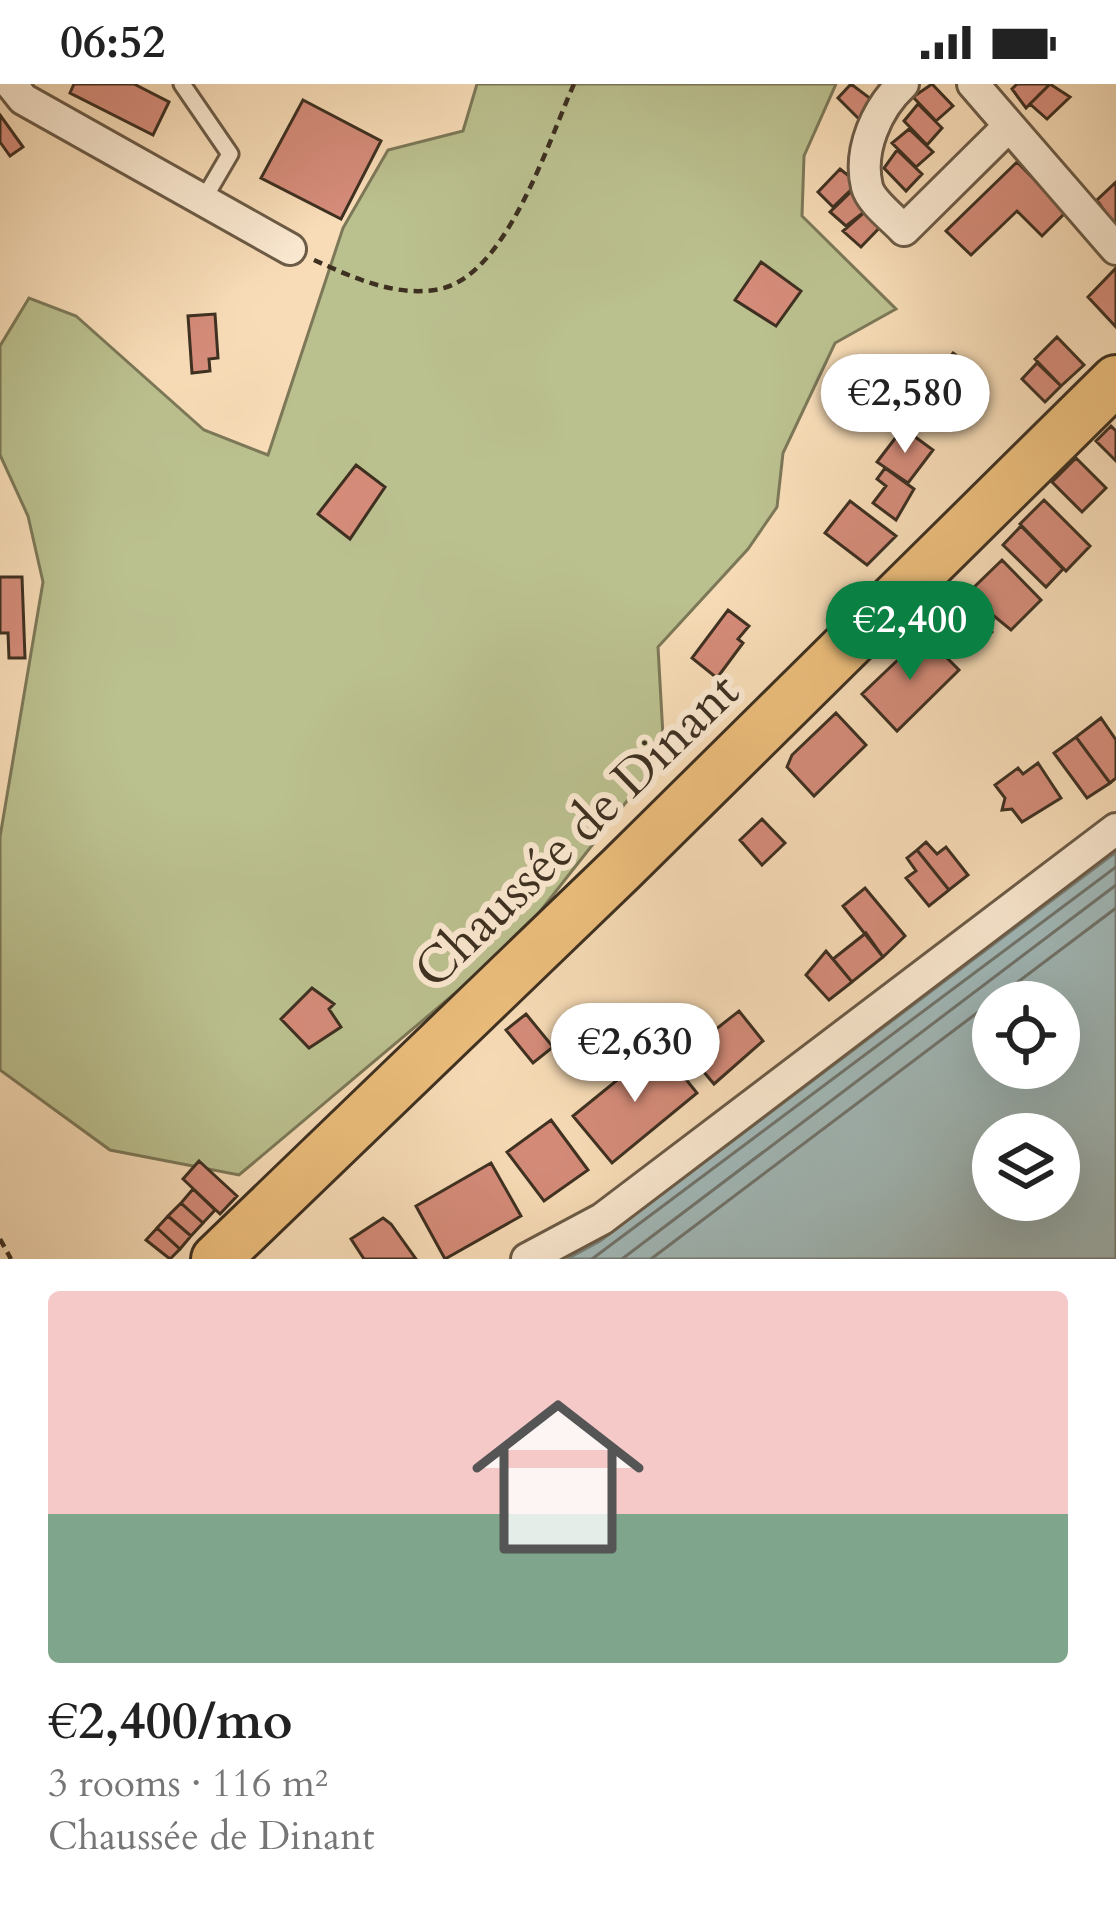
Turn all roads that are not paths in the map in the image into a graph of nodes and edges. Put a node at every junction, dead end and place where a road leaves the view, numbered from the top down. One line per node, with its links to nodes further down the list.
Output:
1 (10, 84): 6 (street)
2 (182, 84): 6 (lane)
3 (903, 84): 5 (street)
4 (973, 84): 5 (street)
5 (1009, 126): 8 (street)
6 (202, 202): 7 (street)
7 (290, 249)
8 (1116, 249)
9 (1116, 380): 11 (main road, Chaussée de Dinant)
10 (1116, 829): 12 (street)
11 (216, 1259)
12 (527, 1259)

